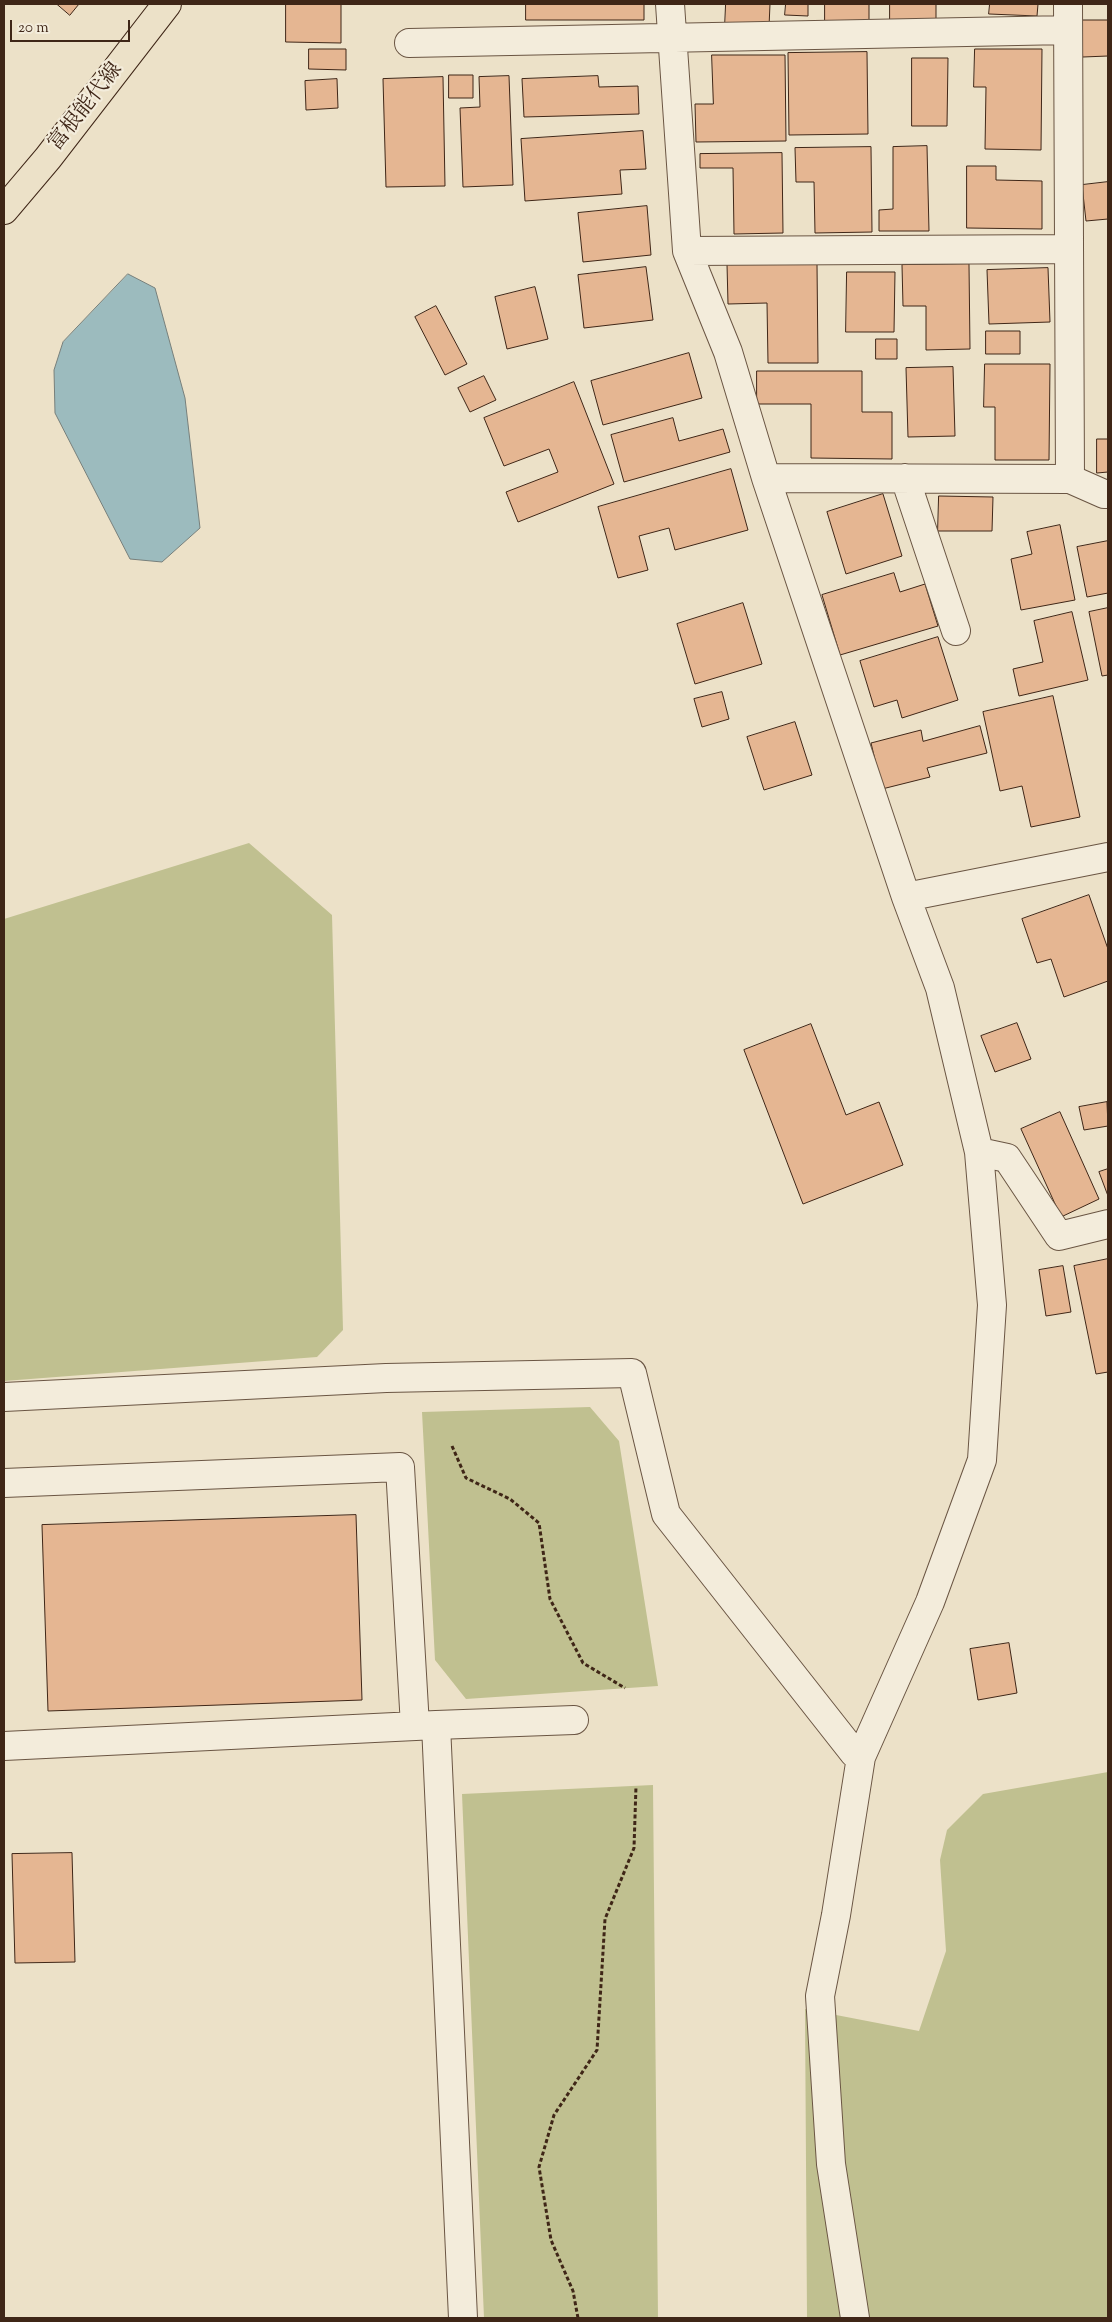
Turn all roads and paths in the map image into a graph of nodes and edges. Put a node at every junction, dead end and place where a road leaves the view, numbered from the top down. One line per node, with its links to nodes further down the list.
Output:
1 (168, 4): 6 (main road, 富根能代線)
2 (670, 4): 4 (street)
3 (1068, 17): 4 (street); 7 (street)
4 (671, 37): 5 (street); 8 (street)
5 (409, 43)
6 (4, 210)
7 (1069, 249): 8 (street); 11 (street)
8 (686, 251): 9 (street)
9 (766, 478): 10 (street); 15 (street)
10 (904, 478): 11 (street); 13 (street)
11 (1070, 479): 12 (street)
12 (1108, 494)
13 (956, 632)
14 (1108, 857): 15 (street)
15 (906, 897): 16 (street)
16 (979, 1152): 17 (street); 25 (street)
17 (1108, 1224)
18 (4, 1397): 25 (street)
19 (452, 1446): 21 (path)
20 (4, 1483): 23 (street)
21 (625, 1688)
22 (574, 1720): 23 (street)
23 (426, 1725): 24 (street); 27 (street)
24 (4, 1746)
25 (861, 1757): 29 (street)
26 (636, 1786): 28 (path)
27 (463, 2318)
28 (578, 2318)
29 (855, 2318)

